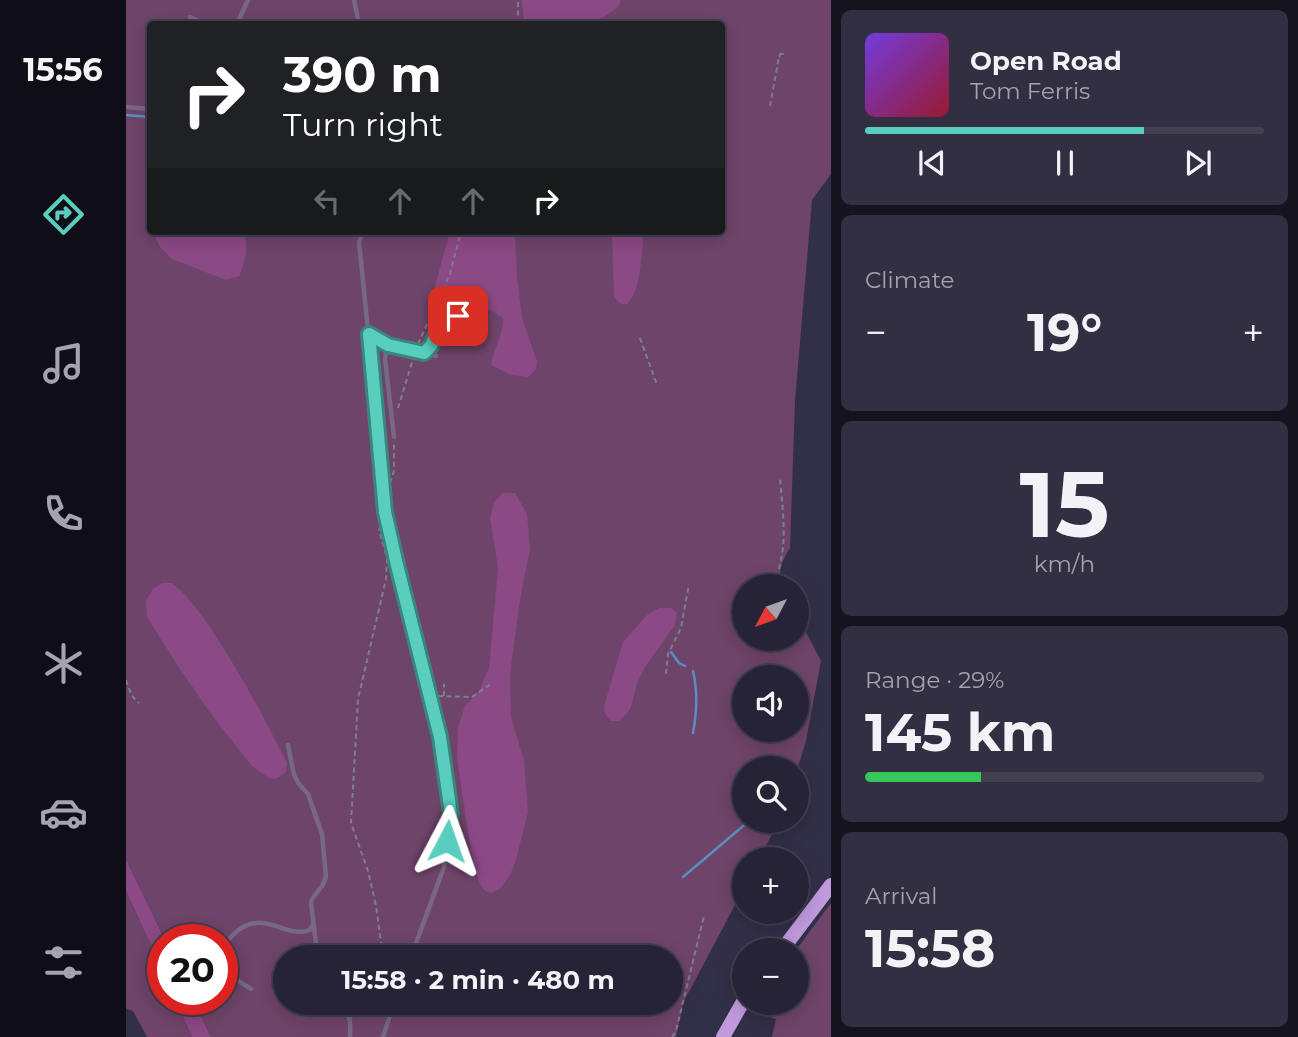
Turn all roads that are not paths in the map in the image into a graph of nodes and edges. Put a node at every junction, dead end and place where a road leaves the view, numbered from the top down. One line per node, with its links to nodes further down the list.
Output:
1 (248, 0): 5 (lane)
2 (354, 0): 6 (lane)
3 (190, 17): 4 (lane)
4 (199, 21)
5 (238, 21)
6 (358, 21)
7 (126, 107): 8 (lane)
8 (147, 109)
9 (362, 235): 11 (lane)
10 (477, 319): 13 (lane)
11 (369, 334): 12 (lane); 21 (lane)
12 (387, 344): 13 (lane); 15 (lane)
13 (424, 353): 14 (lane)
14 (436, 356)
15 (394, 437)
16 (288, 745): 18 (lane)
17 (831, 885): 19 (main road)
18 (313, 923): 20 (lane); 22 (lane)
19 (791, 938)
20 (316, 945)
21 (415, 945)
22 (251, 989)
23 (349, 1015): 26 (lane)
24 (390, 1015): 27 (lane)
25 (735, 1015): 28 (main road)
26 (350, 1037)
27 (383, 1037)
28 (723, 1037)

